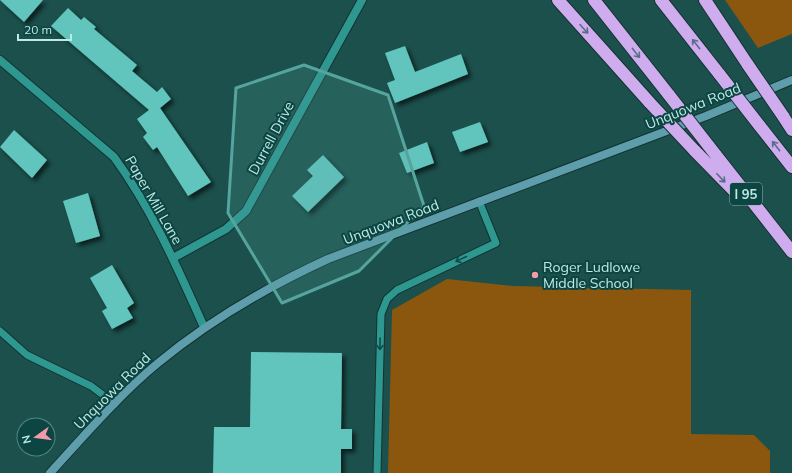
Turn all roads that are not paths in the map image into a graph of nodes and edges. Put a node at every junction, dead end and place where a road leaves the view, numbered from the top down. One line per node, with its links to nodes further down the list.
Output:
1 (362, 0): 12 (street, Durrell Drive)
2 (558, 0): 11 (highway, one-way to 11, bridge)
3 (594, 0): 11 (highway, I 95, one-way to 11, bridge)
4 (661, 0): 9 (highway, one-way to 4, bridge)
5 (705, 0): 8 (highway, bridge)
6 (0, 60): 12 (street, Paper Mill Lane)
7 (792, 80): 10 (street, Unquowa Road)
8 (792, 130)
9 (792, 167)
10 (479, 202): 13 (street, Unquowa Road); 17 (lane, one-way to 17)
11 (788, 248)
12 (173, 258): 13 (street, Paper Mill Lane)
13 (204, 327): 15 (street, Unquowa Road)
14 (0, 331): 15 (lane)
15 (115, 404): 16 (street, Unquowa Road)
16 (50, 473)
17 (377, 473)

